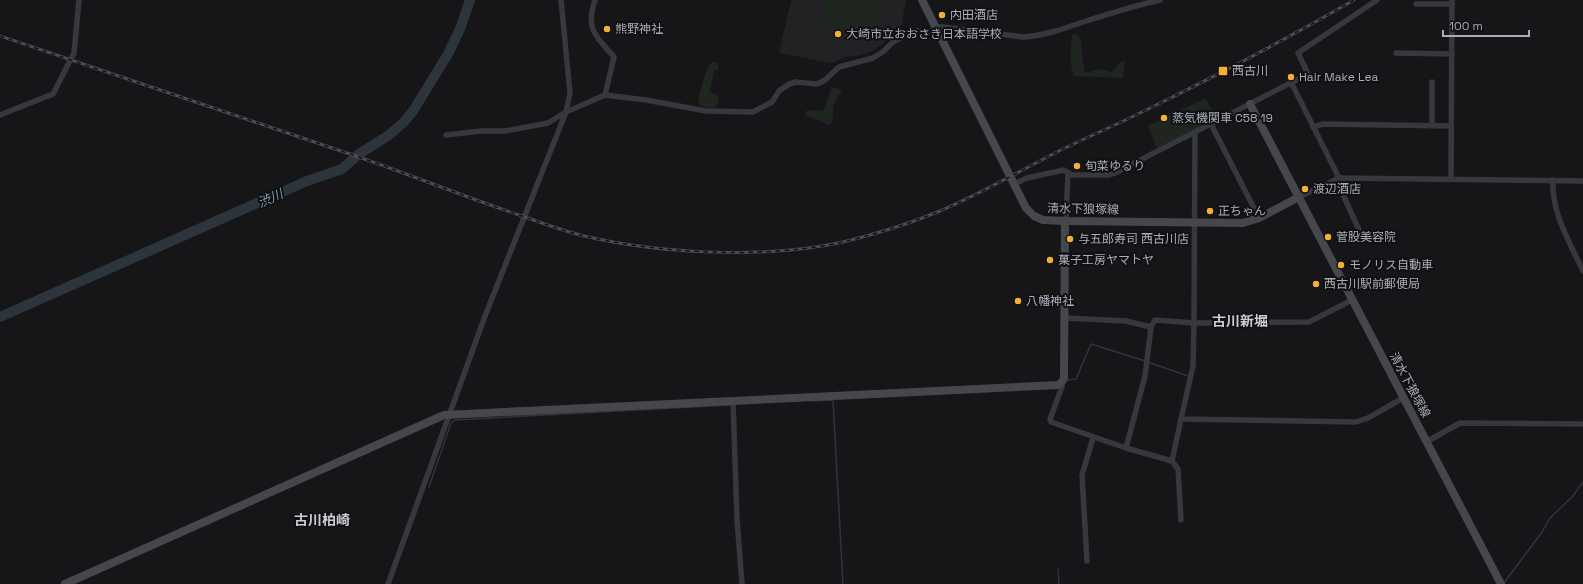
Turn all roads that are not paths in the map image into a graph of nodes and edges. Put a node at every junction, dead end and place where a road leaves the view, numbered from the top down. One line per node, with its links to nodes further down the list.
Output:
1 (79, 0): 17 (street)
2 (561, 0): 16 (street)
3 (595, 0): 14 (street)
4 (922, 0): 9 (street, 清水下狼塚線)
5 (1160, 0): 9 (street)
6 (1377, 0): 12 (street)
7 (1452, 2): 8 (street); 11 (street)
8 (1416, 4)
9 (936, 27): 14 (street); 29 (street, 清水下狼塚線)
10 (1396, 53): 11 (street)
11 (1452, 54): 20 (street)
12 (1291, 82): 15 (street); 21 (street)
13 (1432, 82): 19 (street)
14 (605, 95): 16 (street)
15 (1250, 104): 18 (street); 30 (street, 清水下狼塚線)
16 (566, 112): 23 (street); 43 (street)
17 (0, 115)
18 (1211, 124): 22 (street); 31 (street)
19 (1432, 126): 20 (street); 21 (street)
20 (1451, 126): 26 (street)
21 (1313, 127): 25 (street)
22 (1195, 132): 24 (street); 33 (street)
23 (446, 135)
24 (1068, 173): 29 (street); 32 (street)
25 (1337, 179): 26 (street); 30 (street); 34 (street)
26 (1450, 179): 27 (street)
27 (1553, 180): 28 (street); 35 (street)
28 (1583, 181)
29 (1014, 184): 32 (street, 清水下狼塚線)
30 (1299, 197): 31 (street, 清水下狼塚線); 36 (street, 清水下狼塚線)
31 (1259, 218): 33 (street, 清水下狼塚線)
32 (1065, 221): 33 (street, 清水下狼塚線); 37 (street)
33 (1194, 222): 38 (street)
34 (1359, 230)
35 (1583, 271)
36 (1352, 300): 38 (street); 41 (street, 清水下狼塚線)
37 (1065, 318): 39 (street); 40 (street)
38 (1194, 322): 39 (street); 44 (street)
39 (1151, 327): 48 (street)
40 (1062, 382): 42 (street); 46 (street)
41 (1403, 398): 44 (street); 47 (street, 清水下狼塚線)
42 (733, 401): 43 (street); 55 (street)
43 (448, 415): 53 (street); 54 (street)
44 (1181, 419): 49 (street)
45 (1583, 424): 47 (street)
46 (1093, 438): 48 (street); 51 (street)
47 (1426, 442): 52 (street, 清水下狼塚線)
48 (1126, 448): 49 (street)
49 (1172, 461): 50 (street)
50 (1181, 520)
51 (1087, 561)
52 (1500, 583)
53 (65, 584)
54 (388, 584)
55 (742, 584)

